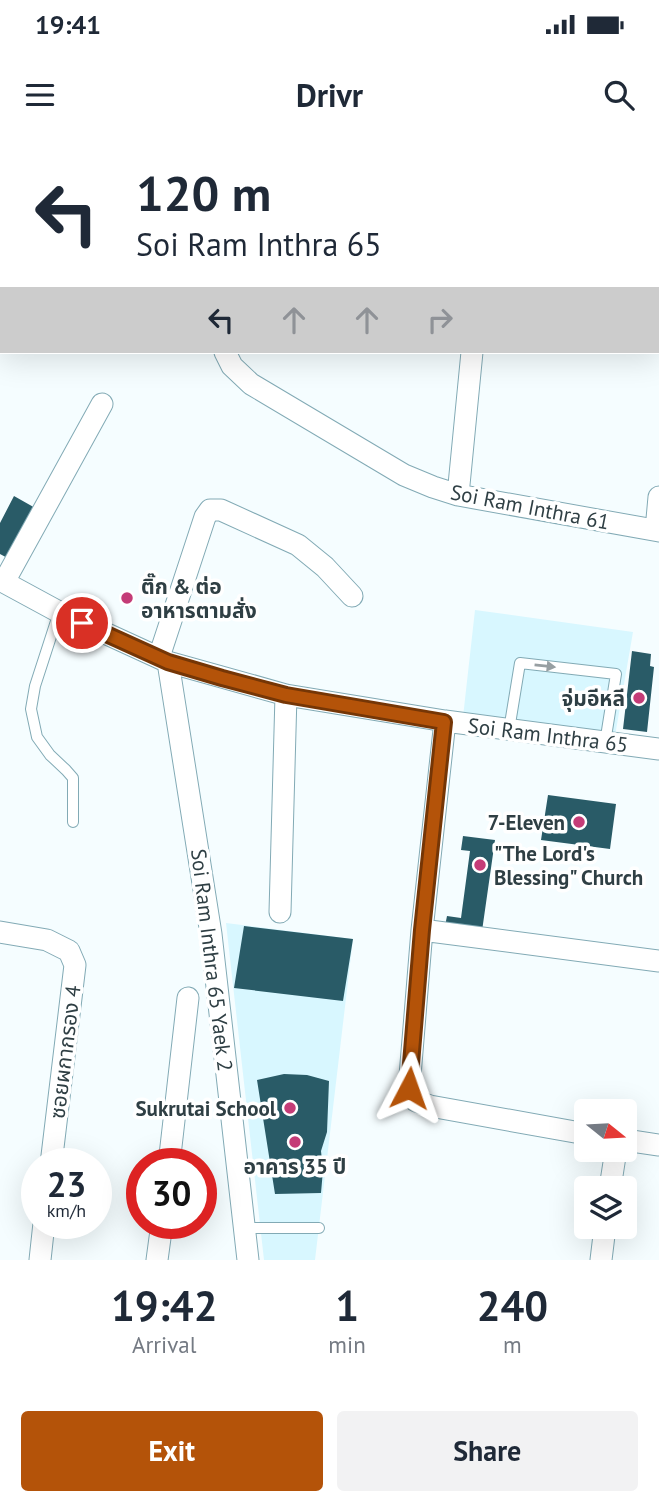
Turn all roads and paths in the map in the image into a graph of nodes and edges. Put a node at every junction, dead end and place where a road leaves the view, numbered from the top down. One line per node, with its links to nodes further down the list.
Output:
1 (226, 354): 4 (street, Soi Ram Inthra 61)
2 (472, 354): 4 (street)
3 (102, 404): 7 (street)
4 (458, 495): 6 (street, Soi Ram Inthra 61)
5 (659, 497): 6 (street)
6 (657, 530)
7 (2, 581): 9 (street, Soi Ram Inthra 65)
8 (352, 596): 10 (street)
9 (59, 612): 10 (street, Soi Ram Inthra 65); 16 (lane)
10 (164, 659): 11 (street, Soi Ram Inthra 65); 27 (street, Soi Ram Inthra 65 Yaek 2)
11 (286, 695): 12 (street, Soi Ram Inthra 65); 17 (street)
12 (444, 722): 13 (street, Soi Ram Inthra 65); 18 (street)
13 (509, 730): 14 (street, Soi Ram Inthra 65); 14 (lane, one-way to 14)
14 (605, 743): 15 (street, Soi Ram Inthra 65)
15 (659, 750)
16 (73, 822)
17 (280, 912)
18 (422, 930): 20 (street); 22 (street)
19 (10, 934): 25 (street, ซอยผกากรอง 4)
20 (659, 961)
21 (188, 998): 26 (street)
22 (574, 1132)
23 (637, 1142): 24 (street)
24 (659, 1145)
25 (53, 1148)
26 (171, 1148)
27 (245, 1228): 28 (lane); 34 (street, Soi Ram Inthra 65 Yaek 2)
28 (319, 1228)
29 (42, 1239): 32 (street)
30 (160, 1239): 33 (street)
31 (604, 1239): 35 (street)
32 (40, 1260)
33 (157, 1260)
34 (248, 1260)
35 (601, 1260)

